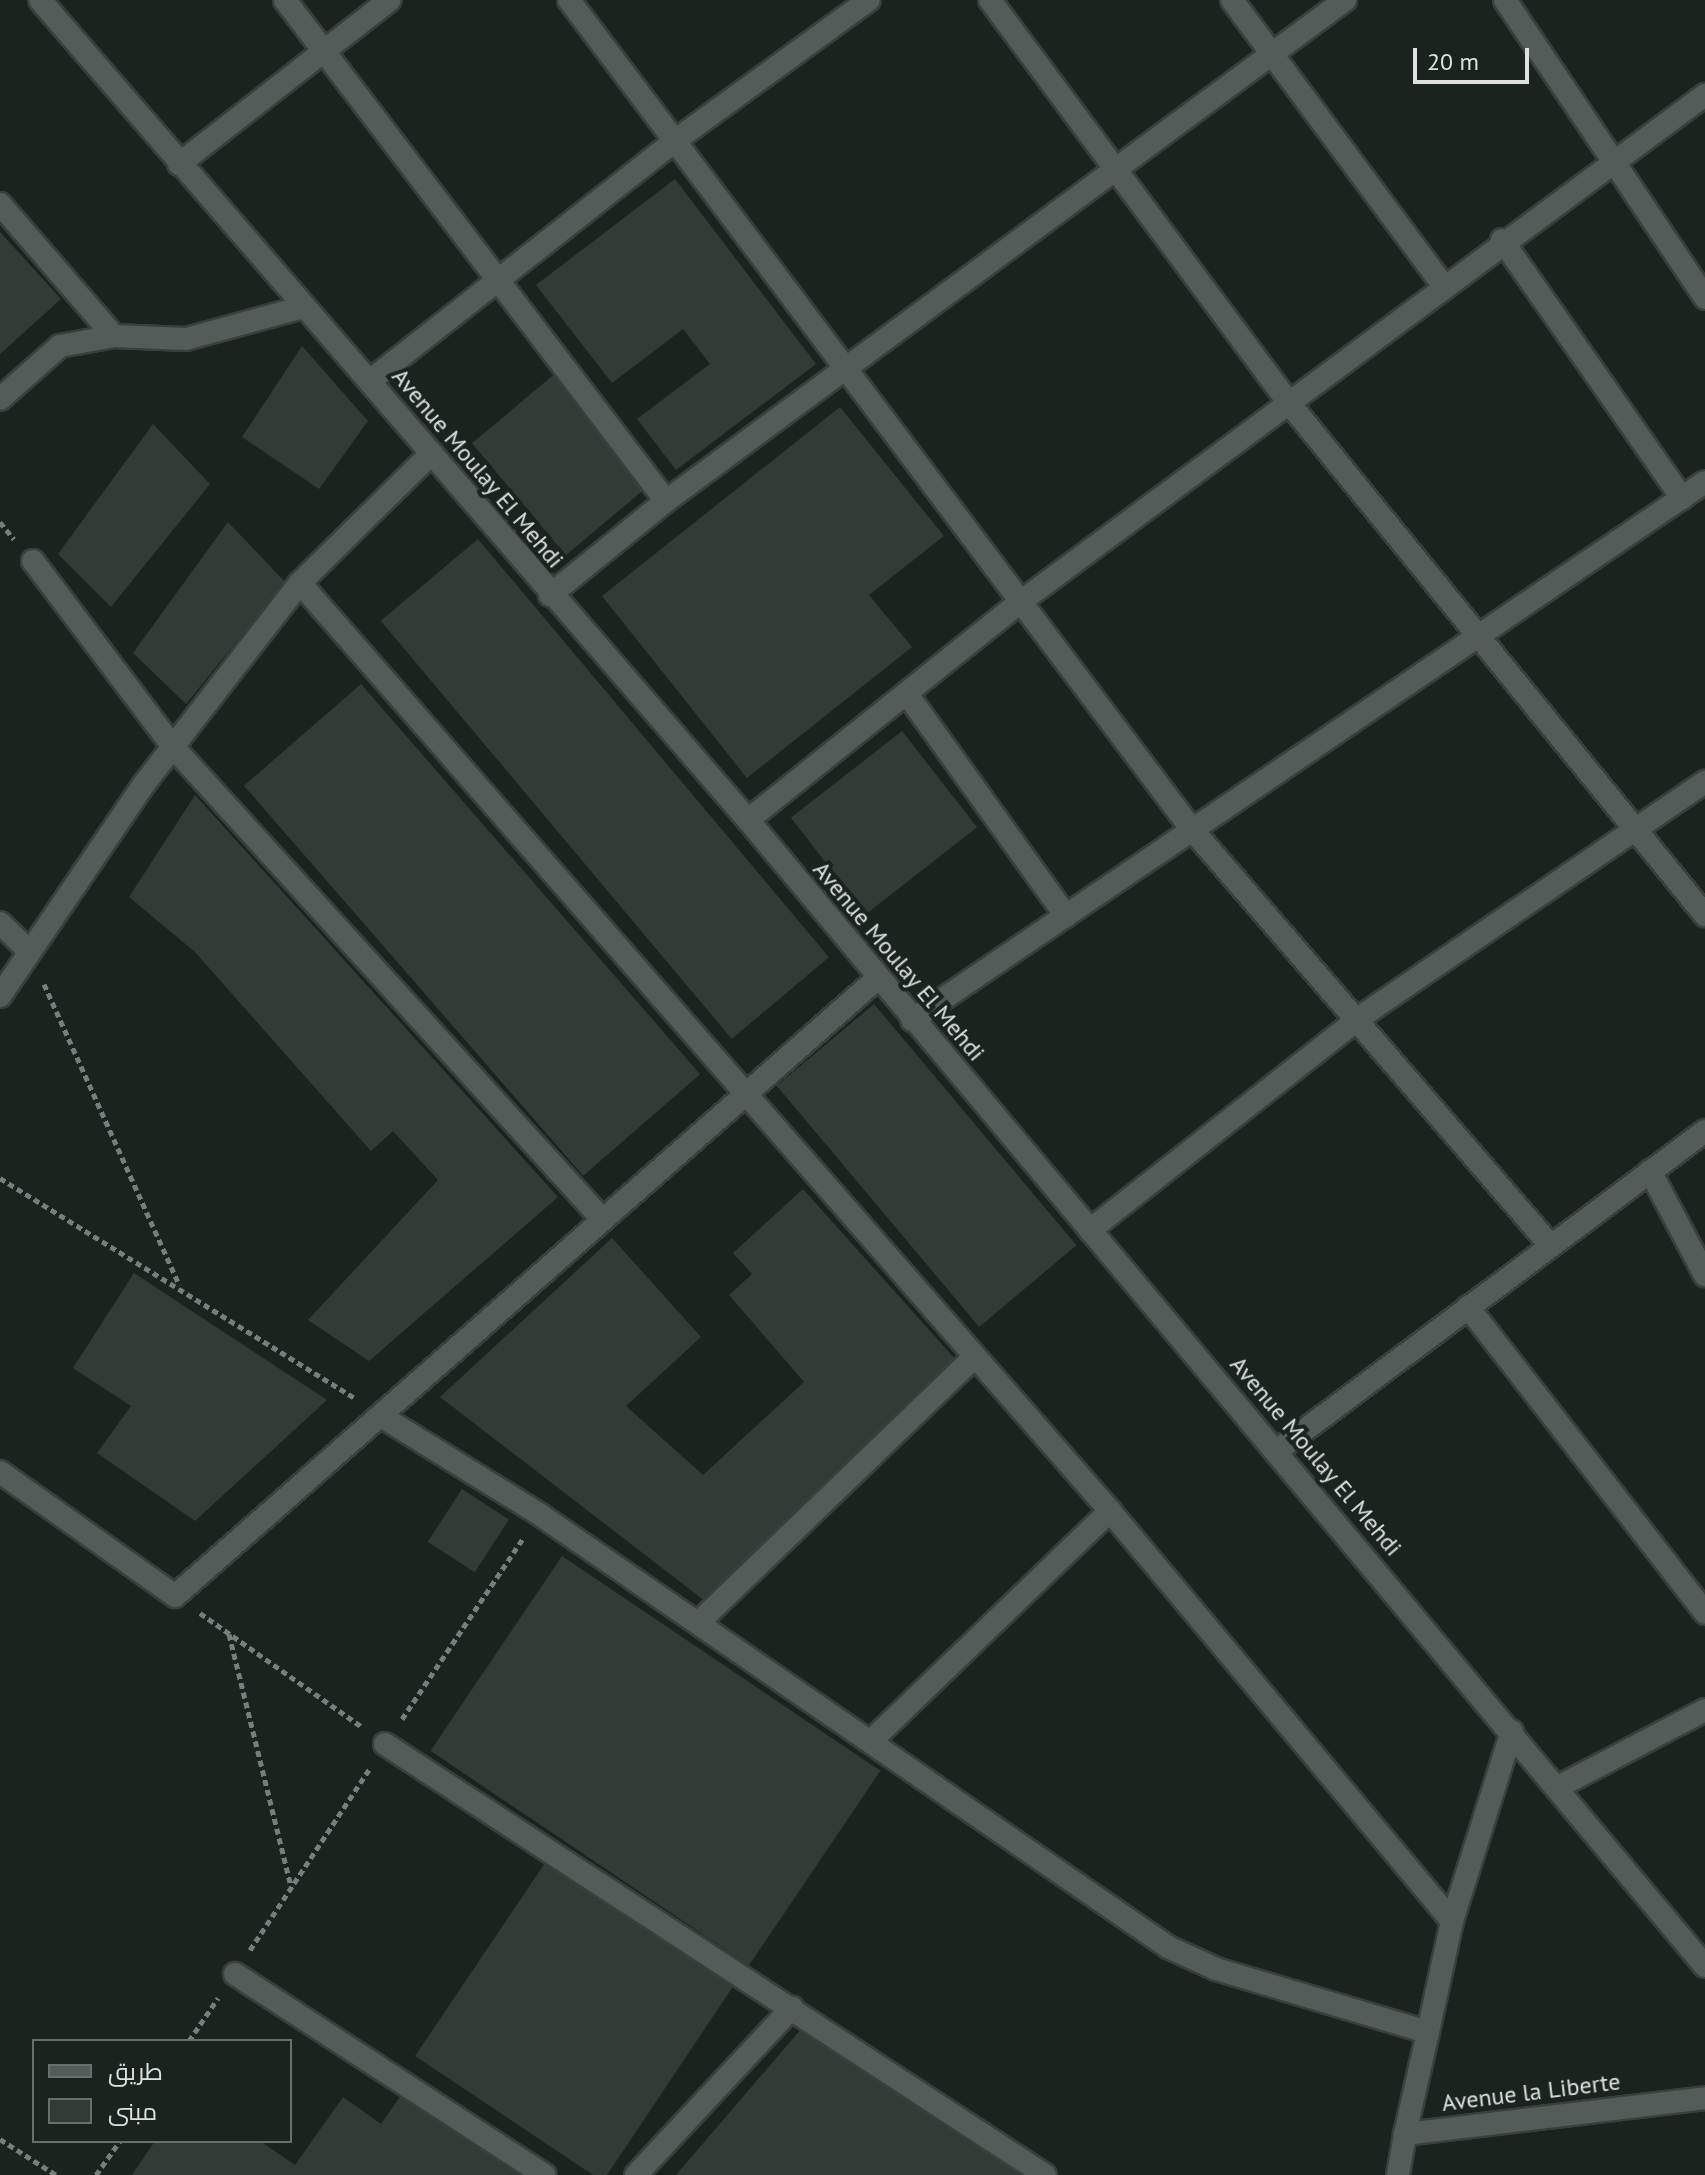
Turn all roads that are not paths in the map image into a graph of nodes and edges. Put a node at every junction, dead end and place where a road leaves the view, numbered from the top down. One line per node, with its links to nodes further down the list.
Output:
1 (40, 0): 15 (street, Avenue Moulay El Mehdi)
2 (285, 0): 10 (street)
3 (390, 0): 10 (street)
4 (569, 0): 13 (street)
5 (990, 0): 16 (street)
6 (1232, 0): 11 (street)
7 (1345, 0): 11 (street)
8 (1505, 0): 14 (street)
9 (862, 2): 13 (street)
10 (323, 53): 15 (street); 19 (street)
11 (1270, 54): 16 (street); 20 (street)
12 (1705, 95): 14 (street)
13 (672, 143): 19 (street); 24 (street)
14 (1613, 160): 18 (street); 21 (street)
15 (179, 164): 22 (street, Avenue Moulay El Mehdi)
16 (1118, 172): 24 (street); 27 (street)
17 (0, 204): 23 (street)
18 (1502, 240): 20 (street); 30 (street)
19 (498, 278): 25 (street); 31 (street)
20 (1442, 284): 27 (street)
21 (1705, 298)
22 (303, 307): 23 (street); 25 (street, Avenue Moulay El Mehdi)
23 (114, 336): 26 (street)
24 (843, 372): 31 (street); 35 (street)
25 (371, 380): 28 (street, Avenue Moulay El Mehdi)
26 (0, 399)
27 (1289, 403): 35 (street); 36 (street)
28 (432, 453): 33 (street); 34 (street, Avenue Moulay El Mehdi)
29 (1705, 482): 30 (street)
30 (1682, 498): 36 (street)
31 (666, 501): 34 (street)
32 (33, 561): 38 (street)
33 (300, 583): 38 (street); 51 (street)
34 (550, 595): 40 (street, Avenue Moulay El Mehdi)
35 (1019, 603): 37 (street); 41 (street)
36 (1482, 635): 41 (street); 42 (street)
37 (907, 694): 40 (street); 44 (street)
38 (174, 748): 46 (street); 54 (street)
39 (1705, 782): 42 (street)
40 (748, 820): 47 (street, Avenue Moulay El Mehdi)
41 (1190, 827): 44 (street); 49 (street)
42 (1634, 832): 43 (street); 49 (street)
43 (1705, 915)
44 (1066, 916): 50 (street)
45 (0, 923): 46 (street)
46 (29, 951): 48 (street)
47 (878, 978): 50 (street, Avenue Moulay El Mehdi); 51 (street)
48 (0, 996)
49 (1359, 1018): 55 (street); 56 (street)
50 (912, 1020): 55 (street, Avenue Moulay El Mehdi)
51 (744, 1090): 54 (street); 59 (street)
52 (1705, 1131): 53 (street)
53 (1650, 1171): 56 (street); 57 (street)
54 (602, 1219): 60 (street)
55 (1090, 1230): 61 (street, Avenue Moulay El Mehdi)
56 (1550, 1245): 58 (street)
57 (1705, 1275)
58 (1468, 1307): 61 (street); 64 (street)
59 (974, 1357): 63 (street); 65 (street)
60 (381, 1416): 62 (street); 65 (street)
61 (1278, 1450): 67 (street, Avenue Moulay El Mehdi)
62 (0, 1472)
63 (1110, 1511): 68 (street); 71 (street)
64 (1705, 1613)
65 (699, 1622): 68 (street)
66 (1705, 1710): 70 (street)
67 (1512, 1731): 70 (street, Avenue Moulay El Mehdi); 71 (street)
68 (871, 1741): 75 (street)
69 (385, 1744): 74 (street)
70 (1558, 1787): 72 (street, Avenue Moulay El Mehdi)
71 (1452, 1921): 75 (street)
72 (1705, 1966)
73 (235, 1974): 79 (street)
74 (792, 2008): 78 (street); 80 (street)
75 (1428, 2032): 77 (street)
76 (1705, 2098): 77 (street, Avenue la Liberte)
77 (1405, 2134): 81 (street)
78 (640, 2174)
79 (545, 2175)
80 (1045, 2175)
81 (1398, 2175)

